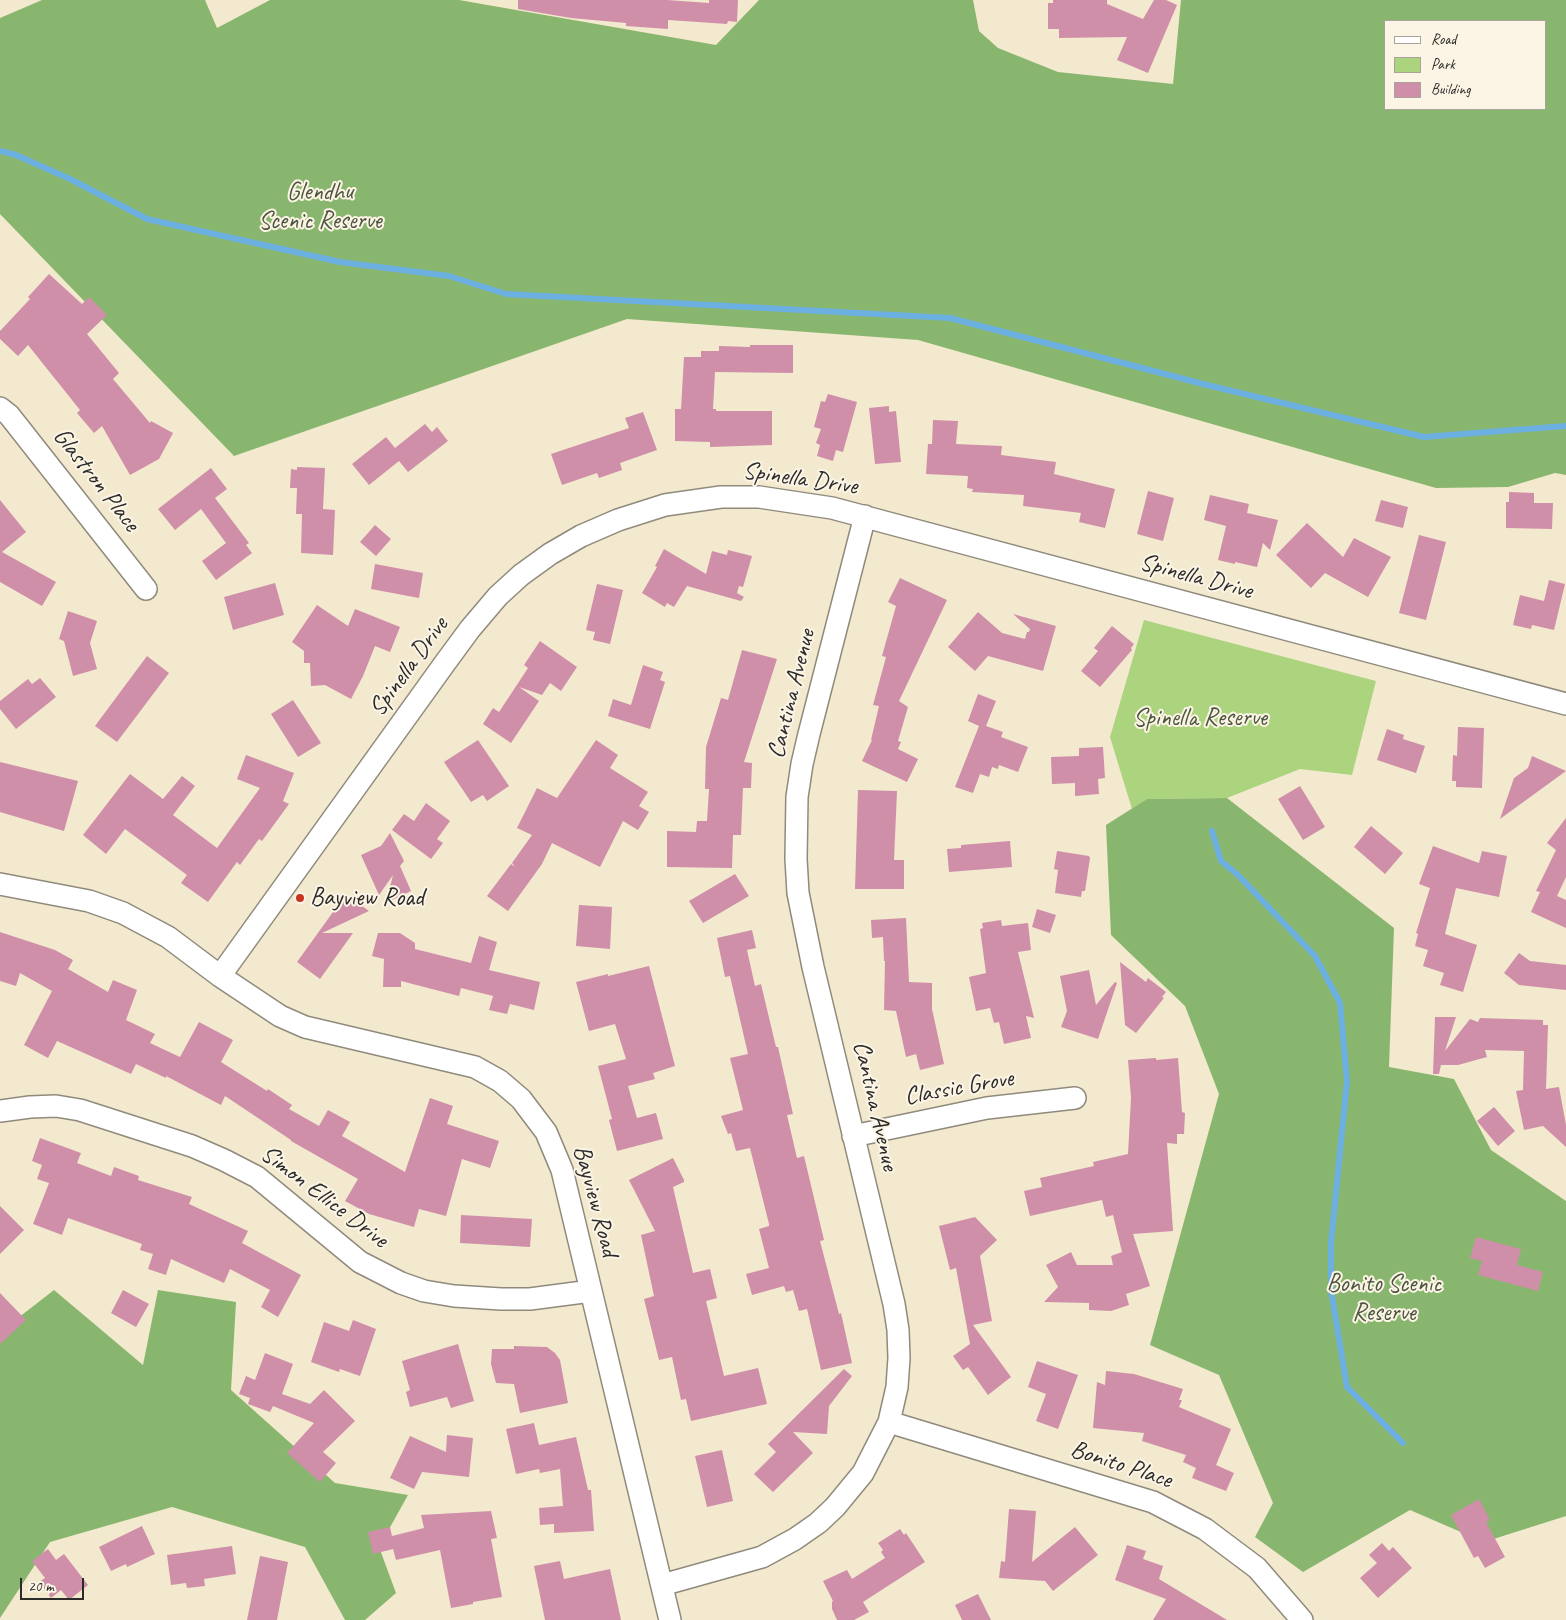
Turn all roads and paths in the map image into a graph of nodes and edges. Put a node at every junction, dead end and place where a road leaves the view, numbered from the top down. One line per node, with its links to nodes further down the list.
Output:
1 (0, 408): 3 (street, Glastron Place)
2 (866, 516): 4 (street, Spinella Drive); 6 (street, Spinella Drive); 9 (street, Cantina Avenue)
3 (146, 589)
4 (1566, 704)
5 (0, 884): 6 (street, Bayview Road)
6 (220, 976): 10 (street, Bayview Road)
7 (1075, 1098): 9 (street, Classic Grove)
8 (0, 1111): 10 (street, Simon Ellice Drive)
9 (853, 1136): 11 (street, Cantina Avenue)
10 (591, 1292): 12 (street, Bayview Road)
11 (889, 1422): 12 (street, Cantina Avenue); 14 (street, Bonito Place)
12 (662, 1585): 13 (street, Bayview Road)
13 (670, 1620)
14 (1302, 1620)

